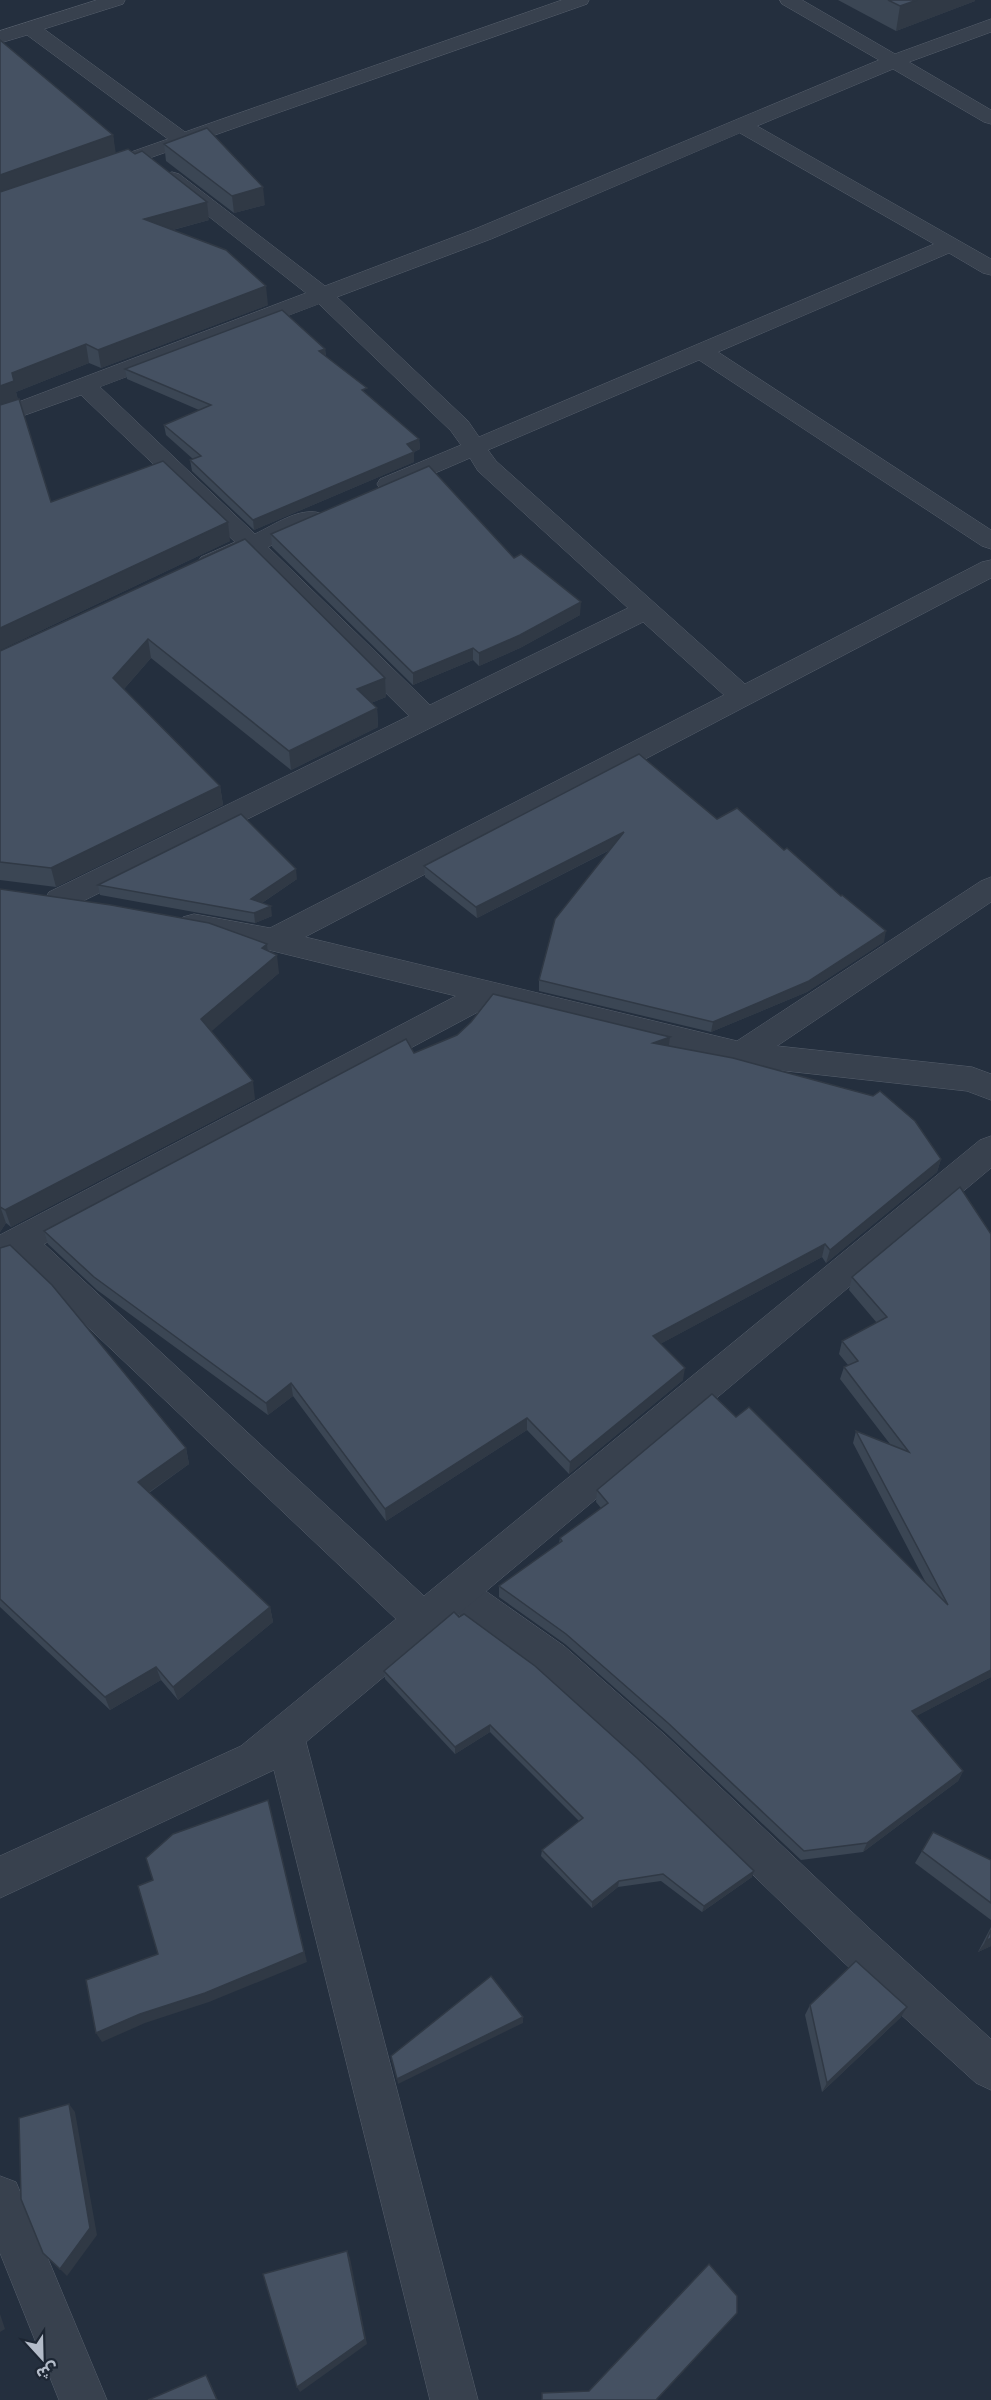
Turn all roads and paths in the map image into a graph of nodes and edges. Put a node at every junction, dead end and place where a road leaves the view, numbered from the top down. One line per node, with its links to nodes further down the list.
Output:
1 (116, 0): 5 (street)
2 (580, 0): 10 (street)
3 (789, 0): 7 (street)
4 (991, 25): 7 (street)
5 (30, 27): 6 (street); 10 (street)
6 (0, 37)
7 (894, 61): 8 (street); 9 (street)
8 (991, 118)
9 (741, 125): 13 (street); 15 (street)
10 (183, 141): 11 (street)
11 (142, 155): 12 (street); 15 (street)
12 (87, 174)
13 (950, 244): 14 (street); 16 (street)
14 (991, 268)
15 (322, 295): 17 (street); 19 (street)
16 (700, 351): 19 (street); 22 (street)
17 (83, 384): 18 (street); 23 (street)
18 (0, 417)
19 (476, 447): 20 (street); 26 (street)
20 (369, 493)
21 (336, 507): 23 (street)
22 (991, 540)
23 (251, 544): 25 (street); 28 (street)
24 (991, 568): 27 (street)
25 (188, 573)
26 (646, 610): 27 (street); 28 (street)
27 (742, 697): 32 (street)
28 (427, 718): 30 (street)
29 (991, 888): 34 (street)
30 (104, 909)
31 (172, 921): 32 (street)
32 (273, 940): 33 (street)
33 (489, 992): 34 (street); 37 (street)
34 (741, 1054): 35 (street)
35 (991, 1088)
36 (991, 1149): 38 (street)
37 (10, 1246): 39 (street)
38 (457, 1592): 39 (street); 42 (street)
39 (423, 1620): 40 (street)
40 (285, 1736): 41 (street); 45 (street)
41 (0, 1877)
42 (991, 2068)
43 (0, 2198): 44 (street)
44 (83, 2400)
45 (454, 2400)

